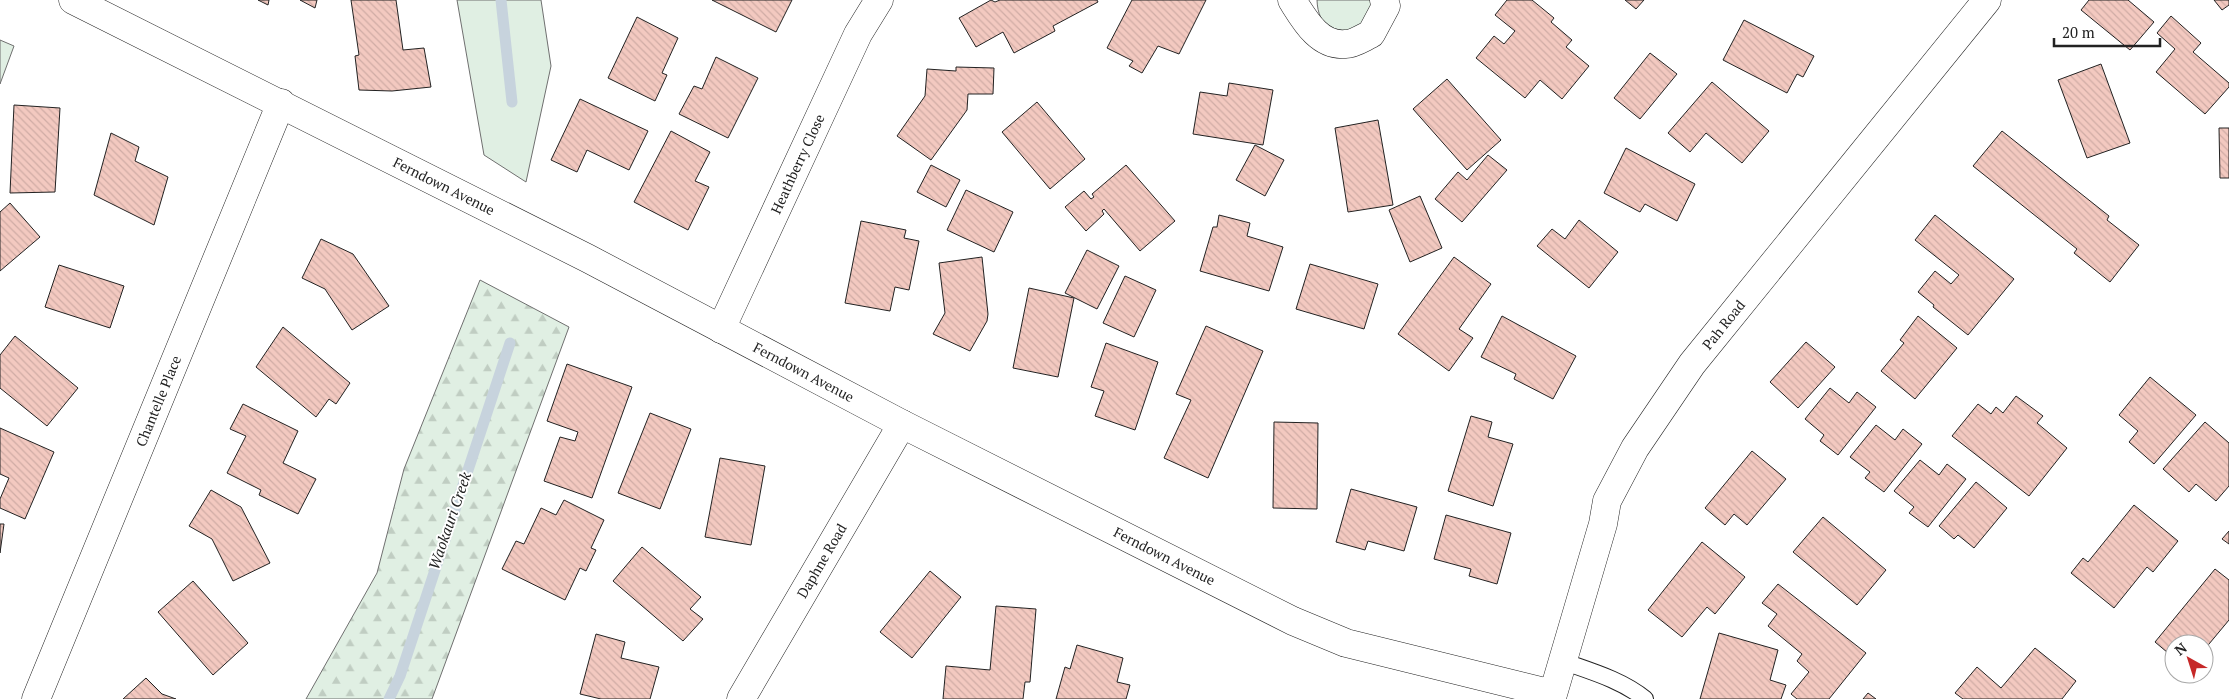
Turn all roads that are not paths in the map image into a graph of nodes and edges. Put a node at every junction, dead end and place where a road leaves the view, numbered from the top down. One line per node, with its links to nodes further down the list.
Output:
1 (74, 0): 6 (main road, Ferndown Avenue)
2 (879, 0): 7 (main road, Heathberry Close)
3 (1292, 0): 4 (main road)
4 (1384, 0)
5 (1987, 0): 9 (main road, Pah Road)
6 (280, 103): 7 (main road, Ferndown Avenue); 11 (main road, Chantelle Place)
7 (721, 329): 8 (main road, Ferndown Avenue)
8 (902, 424): 10 (main road, Ferndown Avenue); 12 (main road, Daphne Road)
9 (1562, 660): 10 (main road, Pah Road); 13 (lane)
10 (1552, 697)
11 (36, 699)
12 (741, 699)
13 (1645, 699)

